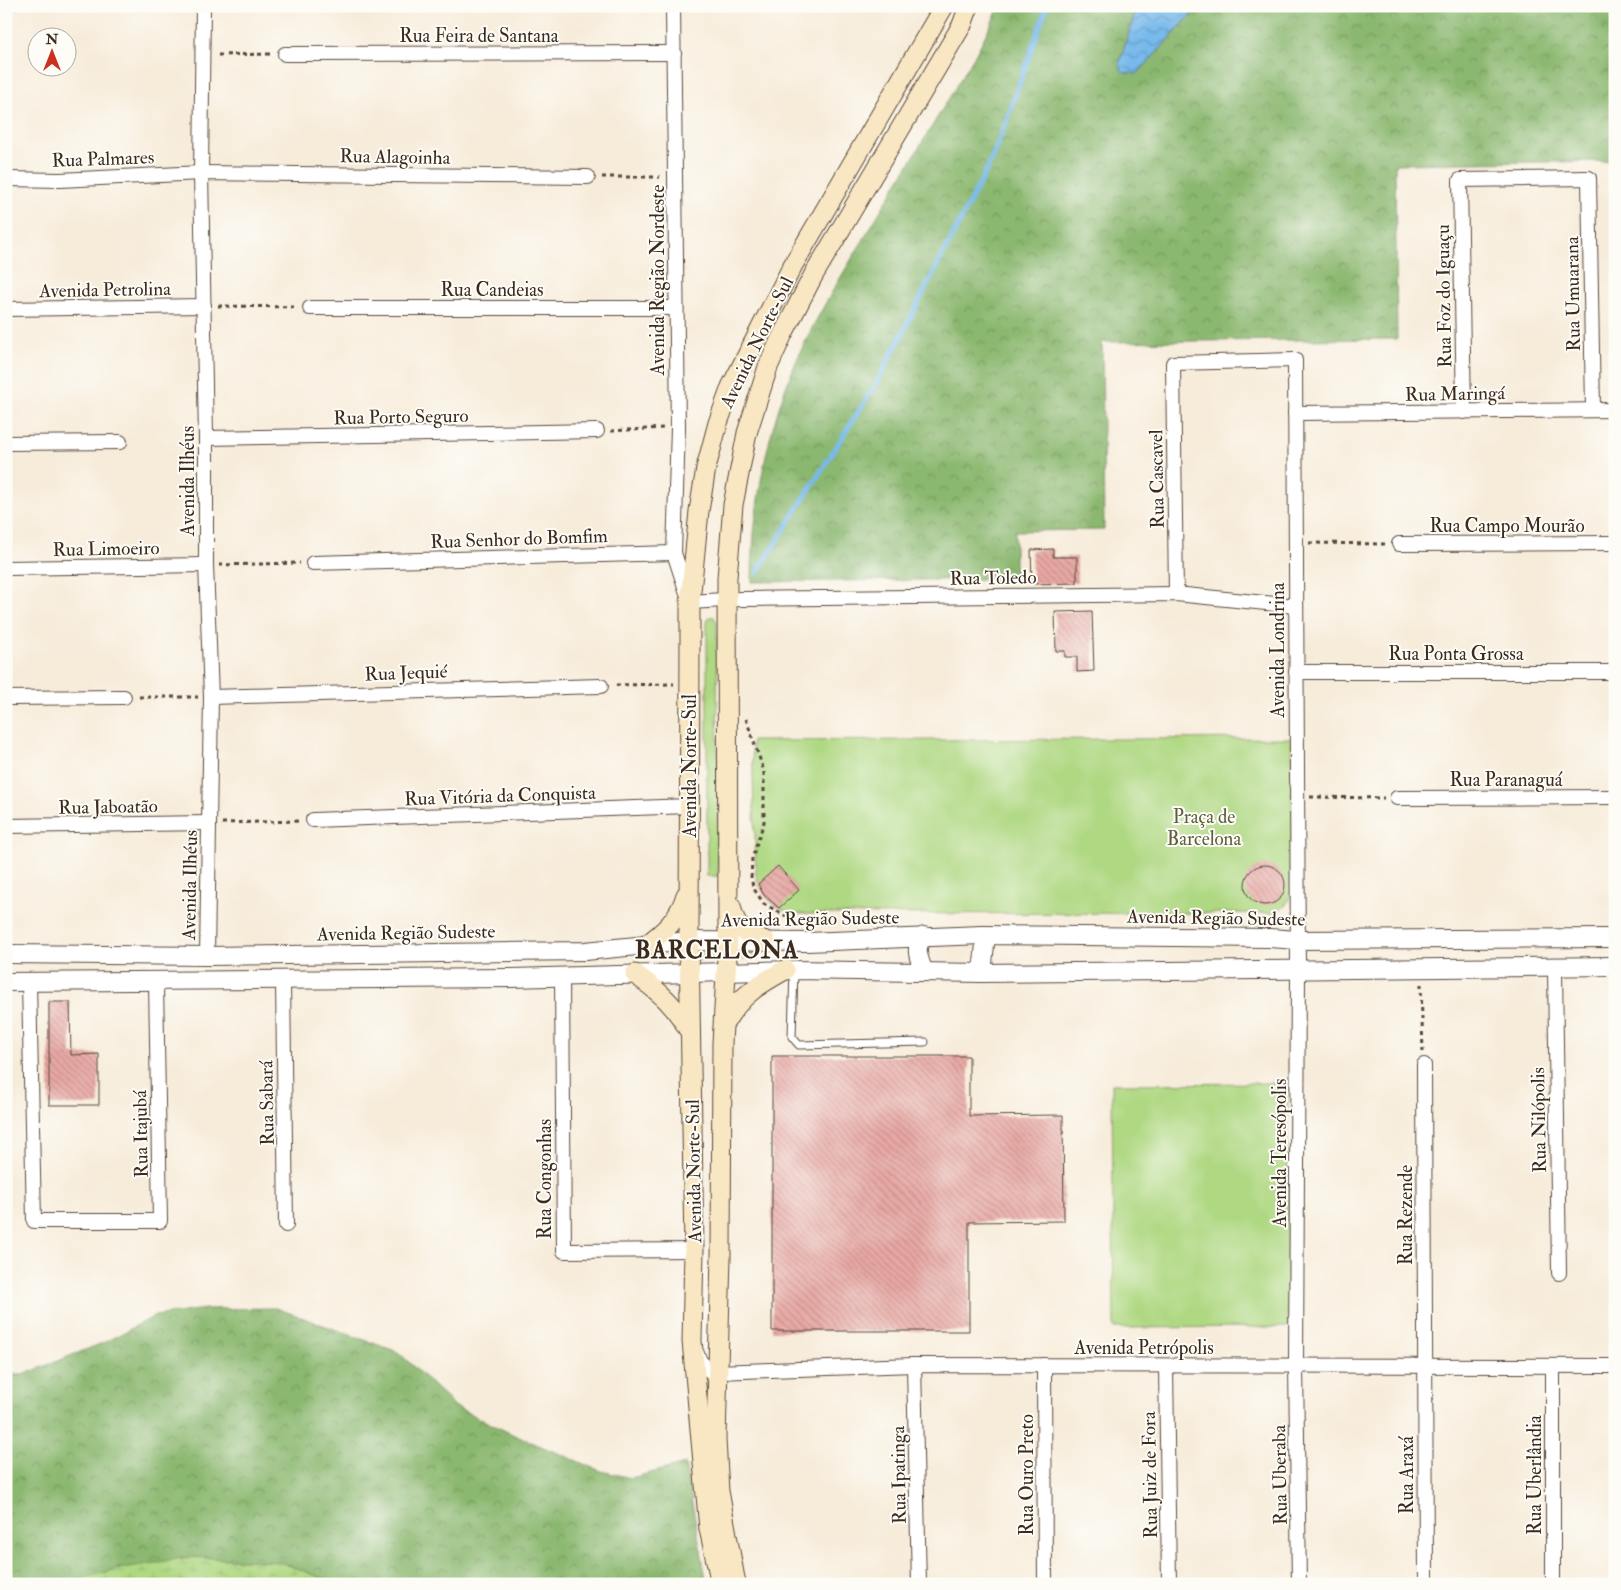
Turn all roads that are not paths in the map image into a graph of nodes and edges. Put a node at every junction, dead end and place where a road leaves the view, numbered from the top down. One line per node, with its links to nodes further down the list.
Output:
1 (203, 6): 7 (street, Avenida Ilhéus)
2 (672, 6): 5 (street, Avenida Região Nordeste)
3 (944, 6): 32 (main road, Avenida Norte-Sul)
4 (969, 6): 31 (main road, Avenida Norte-Sul)
5 (674, 53): 6 (street, Rua Feira de Santana); 13 (street, Avenida Região Nordeste)
6 (285, 54)
7 (200, 173): 8 (street, Rua Alagoinha); 9 (street, Rua Palmares); 11 (street, Avenida Ilhéus)
8 (588, 177)
9 (6, 178)
10 (1589, 178): 16 (street, Rua Umuarana); 18 (street, Rua Foz do Iguaçu)
11 (204, 306): 14 (street, Avenida Petrolina); 21 (street, Avenida Ilhéus)
12 (310, 308): 13 (street, Rua Candeias)
13 (675, 308): 26 (street, Avenida Região Nordeste)
14 (6, 309)
15 (1174, 363): 19 (street, Avenida Londrina); 30 (street, Rua Cascavel)
16 (1593, 410): 17 (street, Rua Maringá); 18 (street, Rua Maringá)
17 (1615, 410)
18 (1464, 412): 19 (street, Rua Maringá)
19 (1295, 413): 33 (street, Avenida Londrina)
20 (597, 431): 21 (street, Rua Porto Seguro)
21 (206, 438): 28 (street, Avenida Ilhéus)
22 (6, 442): 23 (street)
23 (120, 442)
24 (1615, 543): 25 (street, Rua Campo Mourão)
25 (1399, 544)
26 (674, 553): 27 (street, Rua Senhor do Bomfim); 32 (street)
27 (313, 563)
28 (206, 565): 29 (street, Rua Limoeiro); 38 (street, Avenida Ilhéus)
29 (6, 568)
30 (1176, 594): 31 (street, Rua Toledo); 33 (street, Rua Toledo)
31 (728, 599): 32 (street, Rua Toledo); 47 (main road, Avenida Norte-Sul)
32 (690, 602): 42 (main road, Avenida Norte-Sul)
33 (1295, 606): 34 (street, Avenida Londrina)
34 (1296, 672): 35 (street, Rua Ponta Grossa); 52 (street, Avenida Londrina)
35 (1615, 672)
36 (601, 686): 38 (street, Rua Jequié)
37 (124, 697): 39 (street)
38 (211, 697): 44 (street, Avenida Ilhéus)
39 (6, 698)
40 (1615, 797): 41 (street, Rua Paranaguá)
41 (1397, 798)
42 (689, 806): 43 (street, Rua Vitória da Conquista); 46 (main road, Avenida Norte-Sul)
43 (313, 820)
44 (209, 823): 45 (street, Rua Jaboatão); 57 (street, Avenida Ilhéus)
45 (6, 826)
46 (689, 887): 53 (main road, Avenida Norte-Sul); 55 (main road)
47 (728, 891): 51 (main road, Avenida Norte-Sul); 54 (main road)
48 (982, 935): 49 (street, Avenida Região Sudeste); 52 (street, Avenida Região Sudeste); 65 (street)
49 (924, 936): 54 (street, Avenida Região Sudeste); 64 (street)
50 (1615, 938): 52 (street, Avenida Região Sudeste)
51 (728, 940): 53 (street, Avenida Região Sudeste); 54 (street, Avenida Região Sudeste); 60 (main road, Avenida Norte-Sul)
52 (1297, 940): 62 (street, Avenida Teresópolis)
53 (689, 941): 55 (street, Avenida Região Sudeste); 63 (main road, Avenida Norte-Sul)
54 (766, 941)
55 (645, 946): 57 (street, Avenida Região Sudeste)
56 (6, 954): 57 (street, Avenida Região Sudeste)
57 (207, 956)
58 (1615, 966): 59 (street)
59 (1555, 967): 62 (street); 78 (street, Rua Nilópolis)
60 (726, 970): 61 (street); 63 (street); 72 (main road, Avenida Norte-Sul)
61 (789, 970): 64 (street); 72 (main road); 74 (lane)
62 (1298, 970): 65 (street); 83 (street, Avenida Teresópolis)
63 (691, 972): 66 (street); 73 (main road, Avenida Norte-Sul)
64 (924, 972): 65 (street)
65 (982, 973)
66 (635, 974): 67 (street); 73 (main road)
67 (562, 976): 68 (street); 77 (street, Rua Congonhas)
68 (283, 980): 69 (street); 76 (street, Rua Sabará)
69 (156, 981): 71 (street); 71 (street, Rua Itajubá)
70 (6, 982): 71 (street)
71 (28, 982)
72 (724, 1025): 87 (main road, Avenida Norte-Sul)
73 (691, 1035): 77 (main road, Avenida Norte-Sul)
74 (925, 1042)
75 (1424, 1065): 84 (street, Rua Rezende)
76 (286, 1225)
77 (694, 1250): 79 (main road, Avenida Norte-Sul)
78 (1559, 1273)
79 (692, 1341): 87 (street); 88 (main road, Avenida Norte-Sul)
80 (914, 1365): 81 (street, Avenida Petrópolis); 87 (street, Avenida Petrópolis); 90 (street, Rua Ipatinga)
81 (1044, 1365): 82 (street, Avenida Petrópolis); 91 (street, Rua Ouro Preto)
82 (1166, 1366): 83 (street, Avenida Petrópolis); 92 (street, Rua Juiz de Fora)
83 (1296, 1366): 84 (street, Avenida Petrópolis); 93 (street, Rua Uberaba)
84 (1424, 1366): 85 (street, Avenida Petrópolis); 94 (street, Rua Araxá)
85 (1553, 1366): 86 (street, Avenida Petrópolis); 95 (street, Rua Uberlândia)
86 (1615, 1366)
87 (717, 1372): 89 (main road, Avenida Norte-Sul)
88 (721, 1584)
89 (736, 1584)
90 (919, 1584)
91 (1045, 1584)
92 (1169, 1584)
93 (1299, 1584)
94 (1426, 1584)
95 (1553, 1584)

